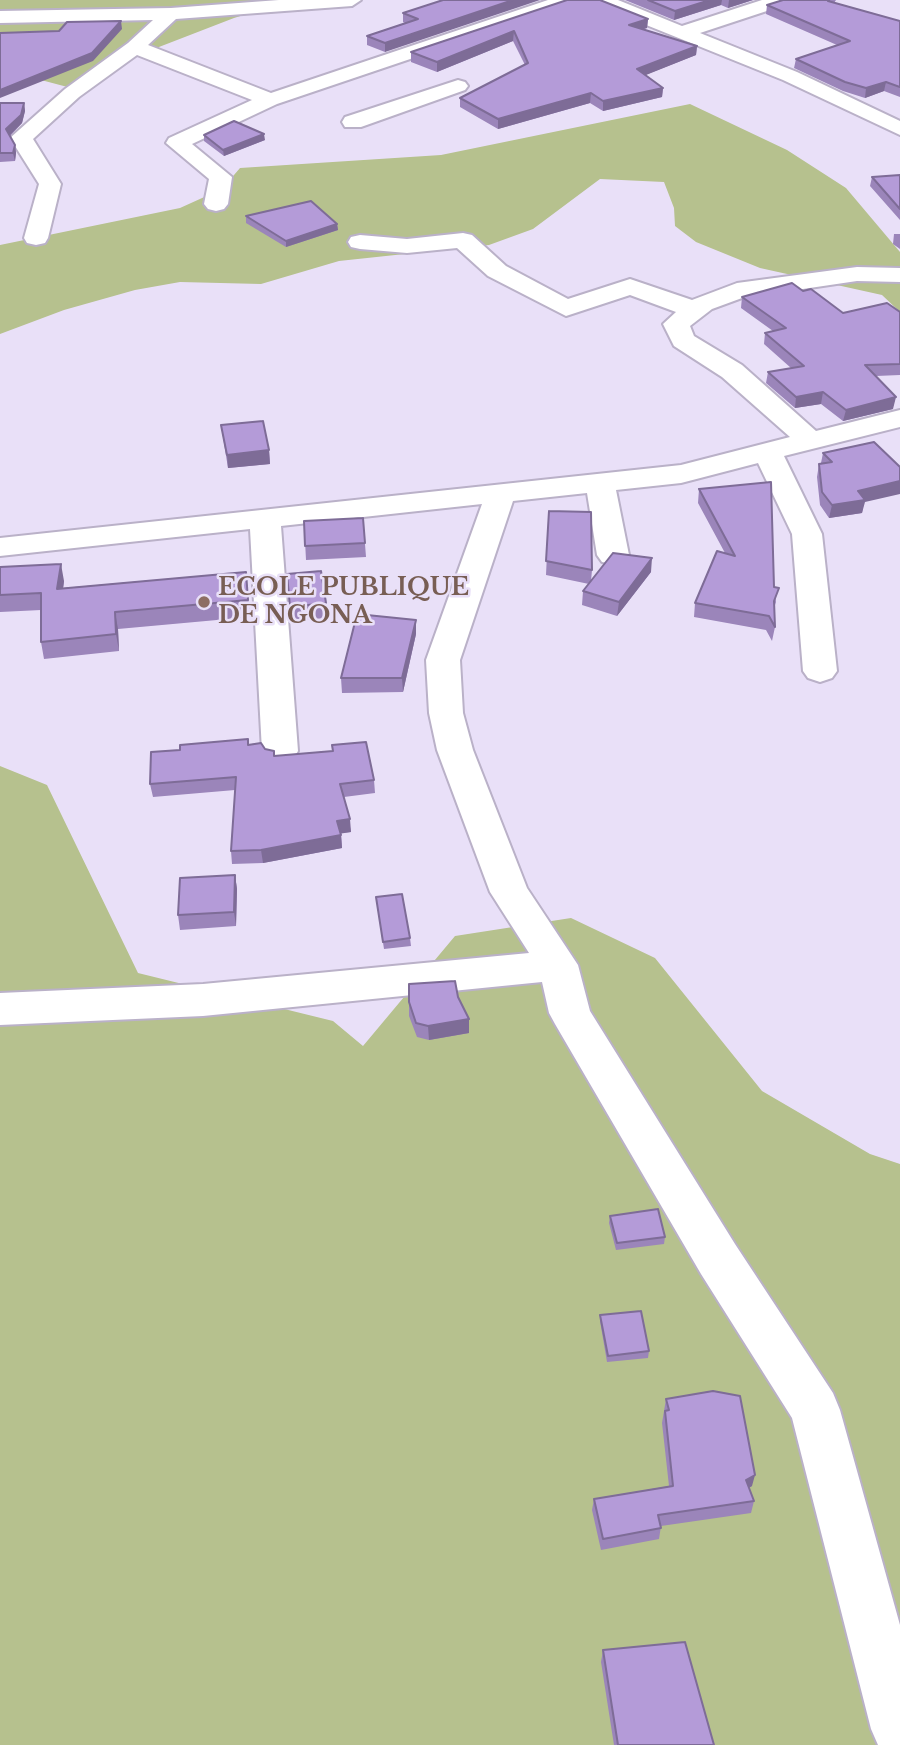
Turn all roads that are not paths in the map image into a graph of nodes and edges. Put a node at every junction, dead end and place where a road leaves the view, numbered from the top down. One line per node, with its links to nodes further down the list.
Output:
1 (352, 0): 5 (street)
2 (566, 0): 9 (street)
3 (601, 0): 7 (street)
4 (781, 0): 7 (street)
5 (171, 14): 6 (street); 8 (street)
6 (0, 17)
7 (683, 32): 11 (street)
8 (135, 47): 10 (street); 16 (street)
9 (386, 61): 10 (street); 13 (street)
10 (270, 100): 15 (street)
11 (844, 102): 12 (street); 14 (street)
12 (889, 102)
13 (353, 122)
14 (900, 129)
15 (216, 204)
16 (36, 238)
17 (360, 242): 19 (street)
18 (900, 275): 19 (street)
19 (695, 310): 21 (street)
20 (900, 418): 21 (street)
21 (810, 440): 22 (street)
22 (767, 452): 23 (street); 28 (street)
23 (600, 484): 24 (street); 27 (street)
24 (500, 493): 25 (street); 30 (street)
25 (265, 519): 26 (street); 29 (street)
26 (0, 547)
27 (613, 555)
28 (820, 671)
29 (280, 751)
30 (558, 965): 31 (street); 32 (street)
31 (0, 1009)
32 (900, 1730)

